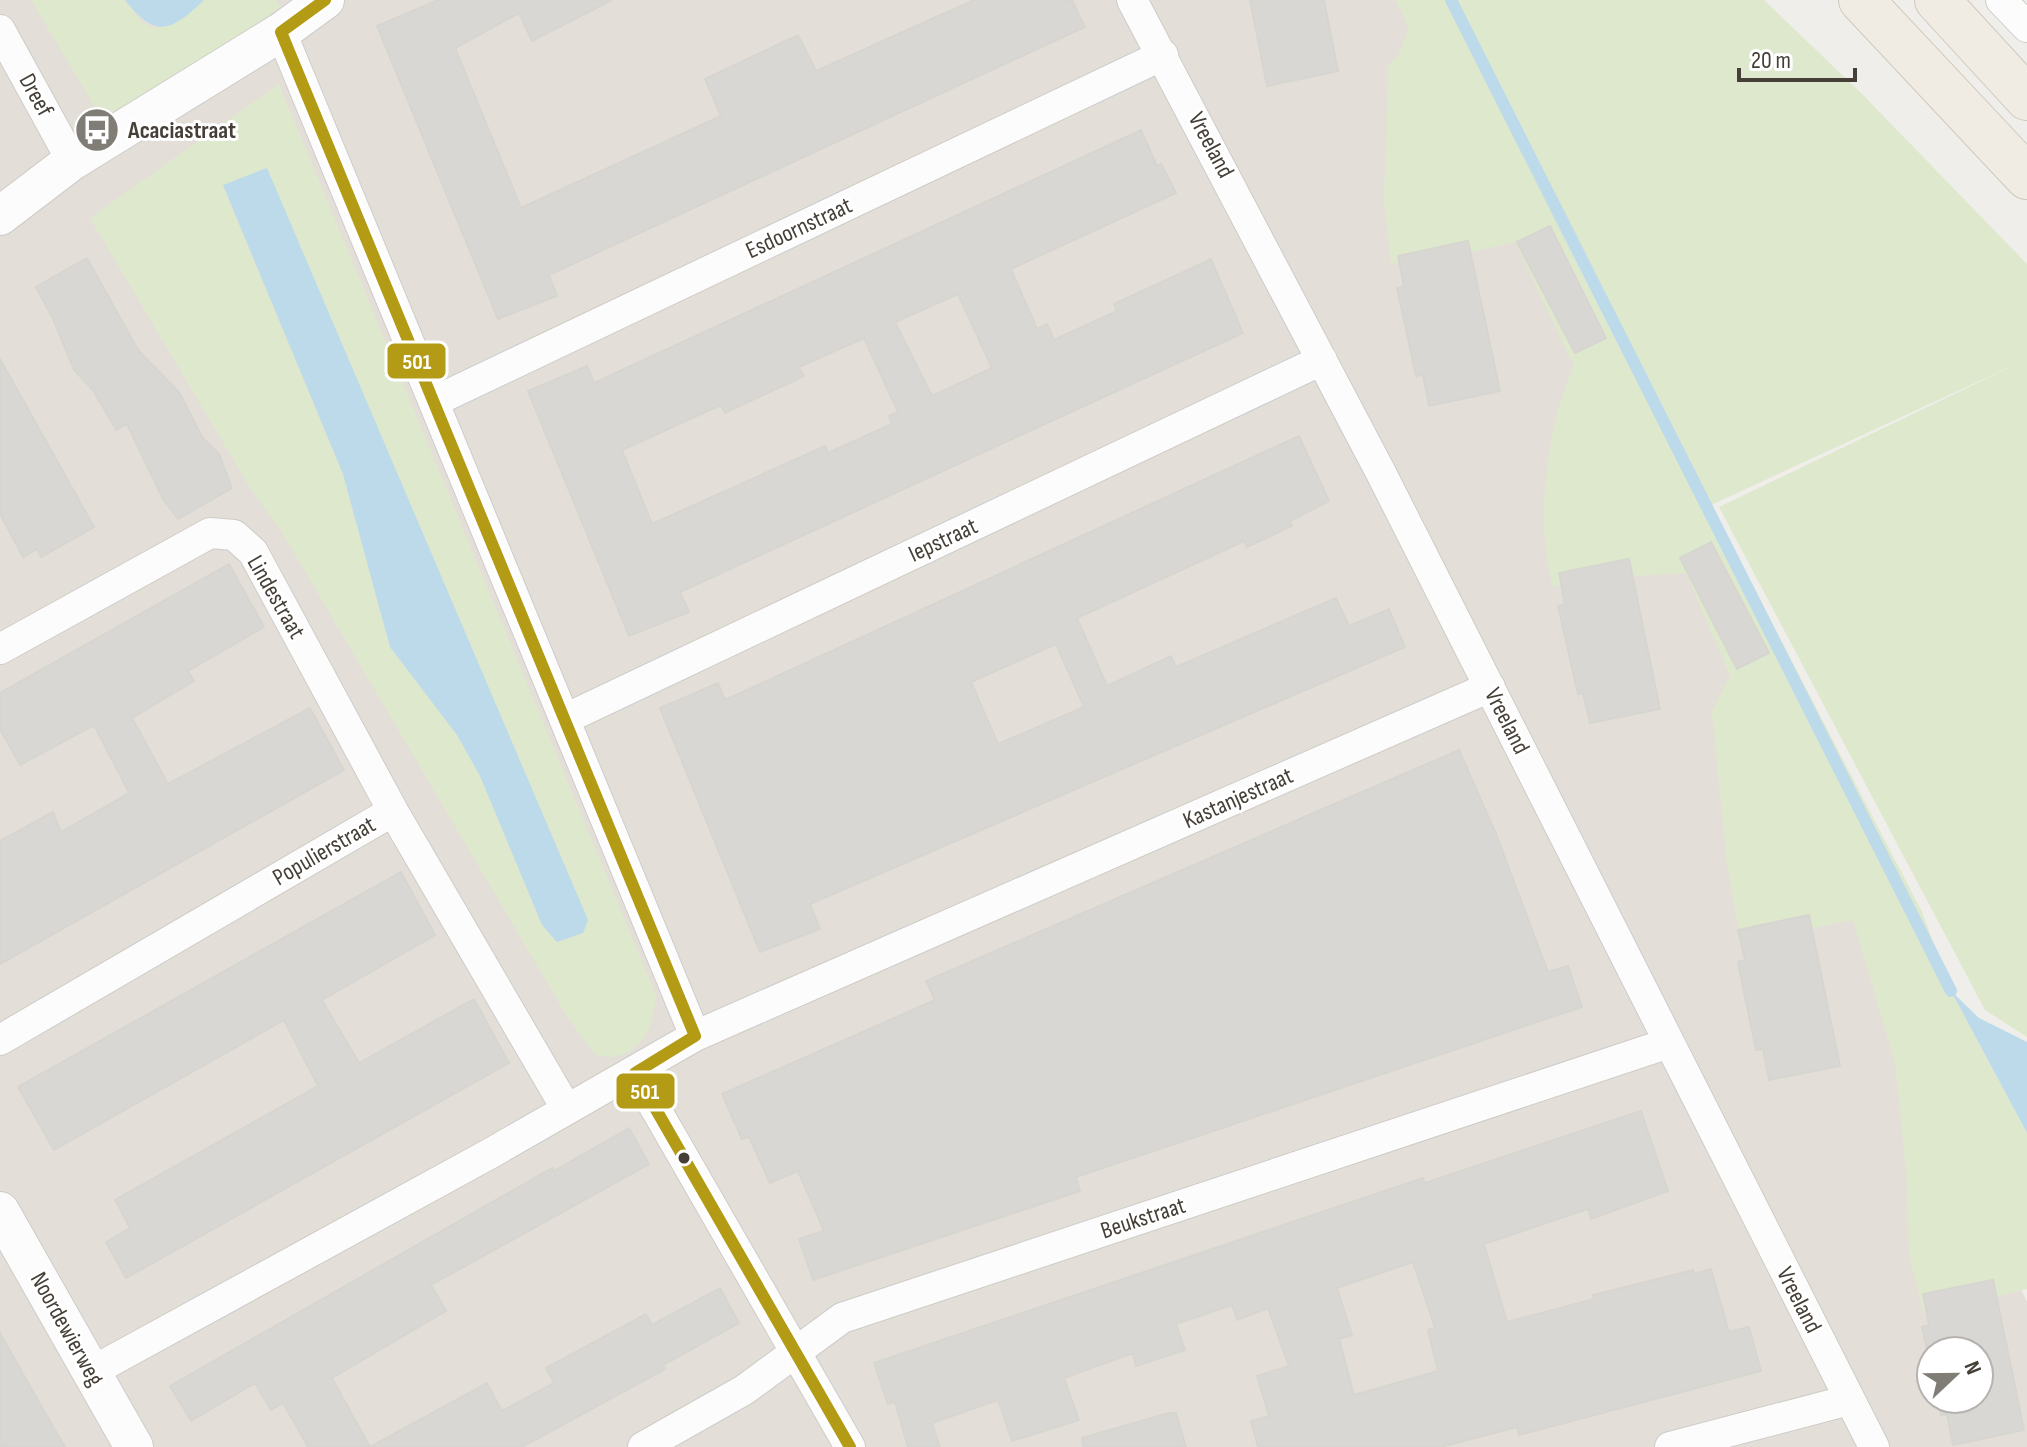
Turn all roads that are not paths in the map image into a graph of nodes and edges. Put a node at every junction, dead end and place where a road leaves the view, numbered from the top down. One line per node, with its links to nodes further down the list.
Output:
1 (1132, 0): 8 (street, Vreeland)
2 (1861, 0): 11 (main road)
3 (1937, 0): 9 (main road)
4 (2001, 0): 6 (street)
5 (301, 11): 10 (street); 14 (street)
6 (2027, 27)
7 (0, 30): 10 (street, Dreef)
8 (1163, 55): 13 (street, Vreeland); 14 (street, Esdoornstraat)
9 (2027, 98)
10 (72, 161): 12 (street)
11 (2027, 177)
12 (0, 216)
13 (1322, 360): 16 (street, Vreeland); 17 (street, Iepstraat)
14 (435, 401): 17 (street)
15 (0, 649): 18 (street, Lindestraat)
16 (1490, 687): 19 (street, Kastanjestraat); 21 (street, Vreeland)
17 (565, 719): 19 (street)
18 (393, 811): 20 (street, Populierstraat); 23 (street, Populierstraat)
19 (695, 1036): 22 (street, Kastanjestraat)
20 (0, 1040)
21 (1669, 1043): 25 (street, Beukstraat); 27 (street, Vreeland)
22 (635, 1073): 23 (street, Kastanjestraat); 25 (street)
23 (566, 1108): 26 (street, Kastanjestraat)
24 (6, 1234): 26 (street, Noordewierweg)
25 (795, 1353): 29 (street, Beukstraat); 30 (street)
26 (91, 1372): 28 (street, Noordewierweg)
27 (1849, 1400): 31 (street); 32 (street, Vreeland)
28 (134, 1447)
29 (643, 1447)
30 (850, 1447)
31 (1670, 1447)
32 (1874, 1447)

